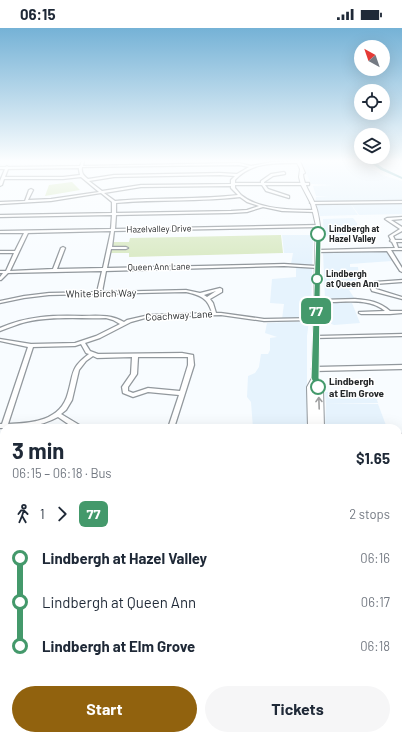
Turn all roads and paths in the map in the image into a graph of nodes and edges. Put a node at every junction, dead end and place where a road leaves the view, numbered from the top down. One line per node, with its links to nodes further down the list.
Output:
1 (29, 194): 8 (street)
2 (86, 194): 8 (street)
3 (106, 194): 9 (street)
4 (276, 194): 7 (street)
5 (307, 194): 12 (main road)
6 (241, 196): 9 (street); 13 (street)
7 (288, 197)
8 (26, 202): 11 (street)
9 (114, 202): 15 (street)
10 (402, 202): 12 (street)
11 (0, 203)
12 (312, 203): 14 (main road)
13 (263, 206): 14 (street); 15 (street)
14 (315, 211): 18 (main road)
15 (114, 214): 16 (street); 20 (street)
16 (0, 216)
17 (402, 218): 19 (street)
18 (318, 226): 20 (street, Hazelvalley Drive); 30 (main road)
19 (402, 229): 23 (street)
20 (112, 230): 22 (street, Hazelvalley Drive); 26 (street)
21 (0, 232): 22 (street, Hazelvalley Drive)
22 (26, 232): 32 (street)
23 (392, 241): 24 (street); 29 (street)
24 (402, 241)
25 (63, 248): 37 (street)
26 (109, 248): 27 (street); 36 (street)
27 (126, 248)
28 (388, 249): 29 (street); 30 (street); 33 (street)
29 (400, 249)
30 (318, 251): 35 (main road)
31 (0, 252): 32 (street)
32 (16, 252): 40 (street)
33 (394, 259): 34 (street); 38 (street)
34 (402, 259)
35 (317, 267): 36 (street, Queen Ann Lane); 48 (main road)
36 (104, 270): 37 (street, Queen Ann Lane); 43 (street)
37 (54, 271): 40 (street, Queen Ann Lane)
38 (402, 271)
39 (0, 272): 40 (street, Queen Ann Lane)
40 (7, 272): 41 (street)
41 (0, 279)
42 (402, 281): 46 (street)
43 (98, 293): 44 (street, White Birch Way); 47 (street, White Birch Way)
44 (201, 294): 45 (street, White Birch Way); 45 (street, White Birch Way)
45 (208, 298): 50 (street)
46 (402, 298)
47 (0, 301)
48 (316, 301): 52 (street); 53 (main road)
49 (402, 312): 52 (street)
50 (214, 313): 53 (street, Coachway Lane); 54 (street, Coachway Lane)
51 (361, 313): 52 (street)
52 (390, 313)
53 (316, 319): 57 (main road)
54 (123, 323): 55 (street); 59 (street, Coachway Lane)
55 (0, 330)
56 (402, 335): 57 (street)
57 (316, 337): 64 (main road)
58 (0, 340): 60 (street, Coachway Lane)
59 (83, 343): 60 (street, Coachway Lane); 61 (street)
60 (32, 346): 68 (street)
61 (92, 355): 62 (street); 67 (street)
62 (135, 356): 66 (street); 66 (street)
63 (402, 367): 64 (street)
64 (315, 369): 65 (main road)
65 (315, 378): 72 (main road); 73 (main road, one-way to 65)
66 (182, 393): 71 (street)
67 (57, 414): 69 (street); 70 (street)
68 (3, 424)
69 (35, 424)
70 (73, 424)
71 (172, 424)
72 (312, 424)
73 (320, 424)

